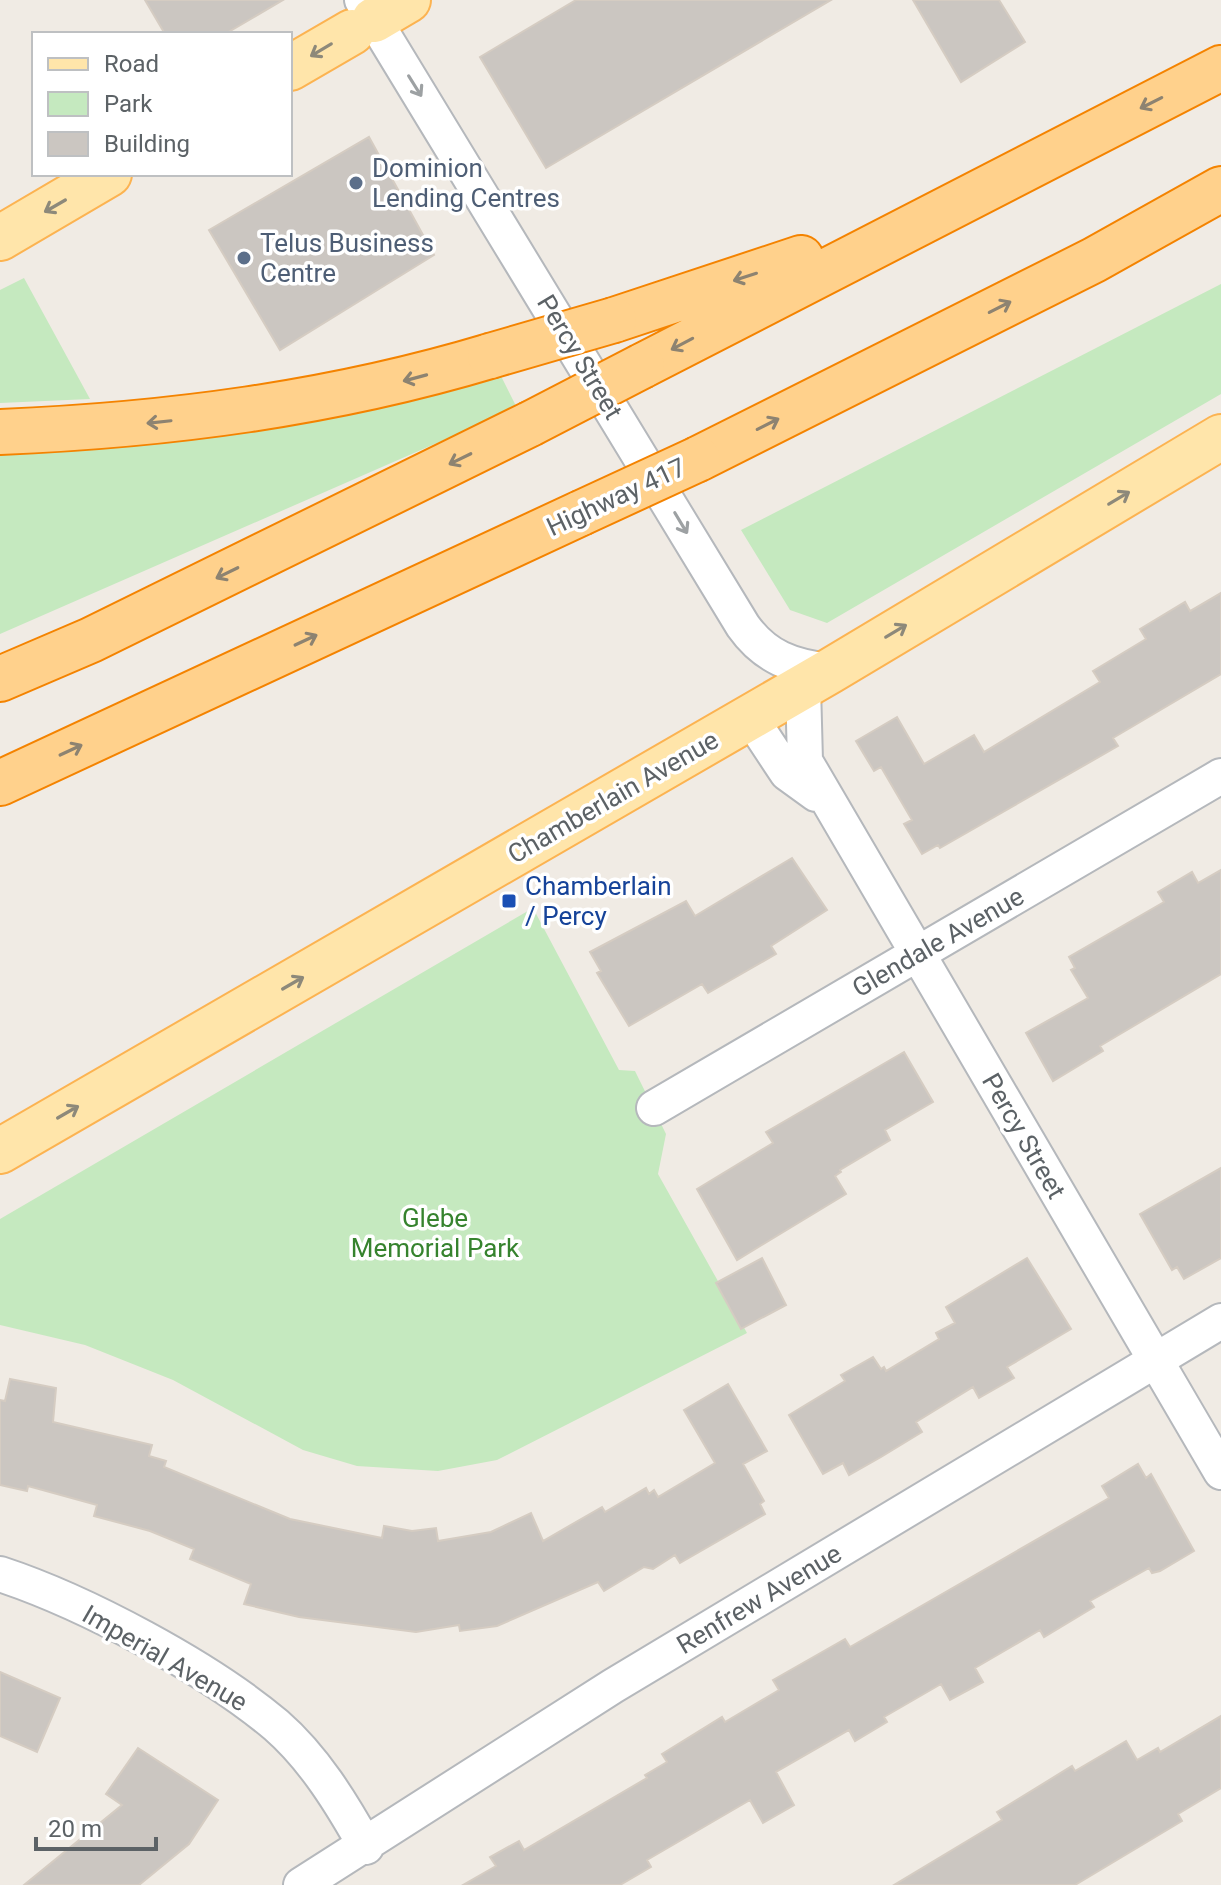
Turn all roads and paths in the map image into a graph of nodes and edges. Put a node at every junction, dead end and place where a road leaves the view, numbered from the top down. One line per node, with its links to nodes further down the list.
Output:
1 (374, 13): 2 (main road, one-way to 2); 11 (street, Percy Street, one-way to 11)
2 (292, 67)
3 (1221, 68): 6 (highway, one-way to 6)
4 (106, 176): 7 (main road, one-way to 7)
5 (1221, 189): 14 (highway, Highway 417, one-way to 5, bridge)
6 (925, 217): 8 (highway, one-way to 8, bridge); 10 (highway, one-way to 10, bridge)
7 (0, 238)
8 (0, 432)
9 (1221, 437): 11 (main road, Chamberlain Avenue, one-way to 9)
10 (0, 679)
11 (816, 679): 12 (main road, Chamberlain Avenue); 15 (street, Percy Street)
12 (750, 717): 15 (street, Percy Street); 18 (main road, Chamberlain Avenue, one-way to 12)
13 (1221, 776): 16 (street, Glendale Avenue)
14 (0, 783)
15 (827, 801): 16 (street, Percy Street)
16 (918, 952): 17 (street, Glendale Avenue); 20 (street, Percy Street)
17 (654, 1108)
18 (0, 1151)
19 (1221, 1321): 20 (street, Renfrew Avenue)
20 (1154, 1362): 21 (street, Percy Street); 23 (street, Renfrew Avenue)
21 (1221, 1472)
22 (0, 1574): 23 (street, Imperial Avenue)
23 (366, 1847): 24 (street, Renfrew Avenue)
24 (301, 1885)

